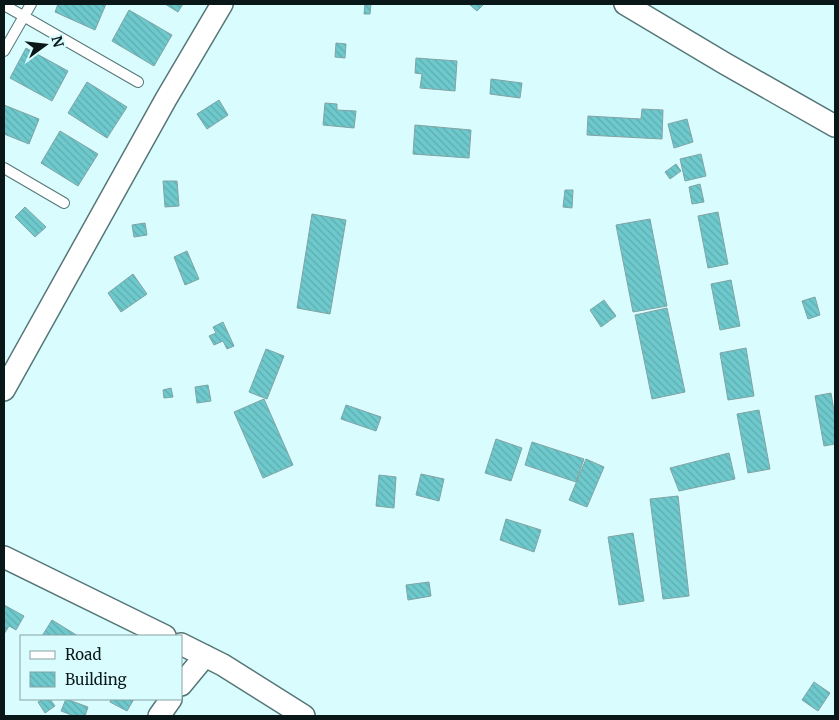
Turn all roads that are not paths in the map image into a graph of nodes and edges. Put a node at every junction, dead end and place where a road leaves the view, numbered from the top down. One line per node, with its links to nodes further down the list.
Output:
1 (31, 4): 5 (lane)
2 (222, 4): 11 (street)
3 (625, 4): 8 (street)
4 (4, 5): 5 (lane)
5 (24, 16): 6 (lane); 7 (lane)
6 (4, 51)
7 (138, 82)
8 (835, 126)
9 (4, 168): 10 (lane)
10 (64, 203)
11 (4, 390)
12 (4, 557): 13 (street)
13 (113, 610): 14 (street); 15 (street)
14 (141, 635)
15 (163, 635)
16 (182, 644): 17 (street)
17 (205, 656): 18 (street); 21 (street)
18 (182, 684)
19 (170, 700): 20 (street)
20 (159, 716)
21 (304, 716)

